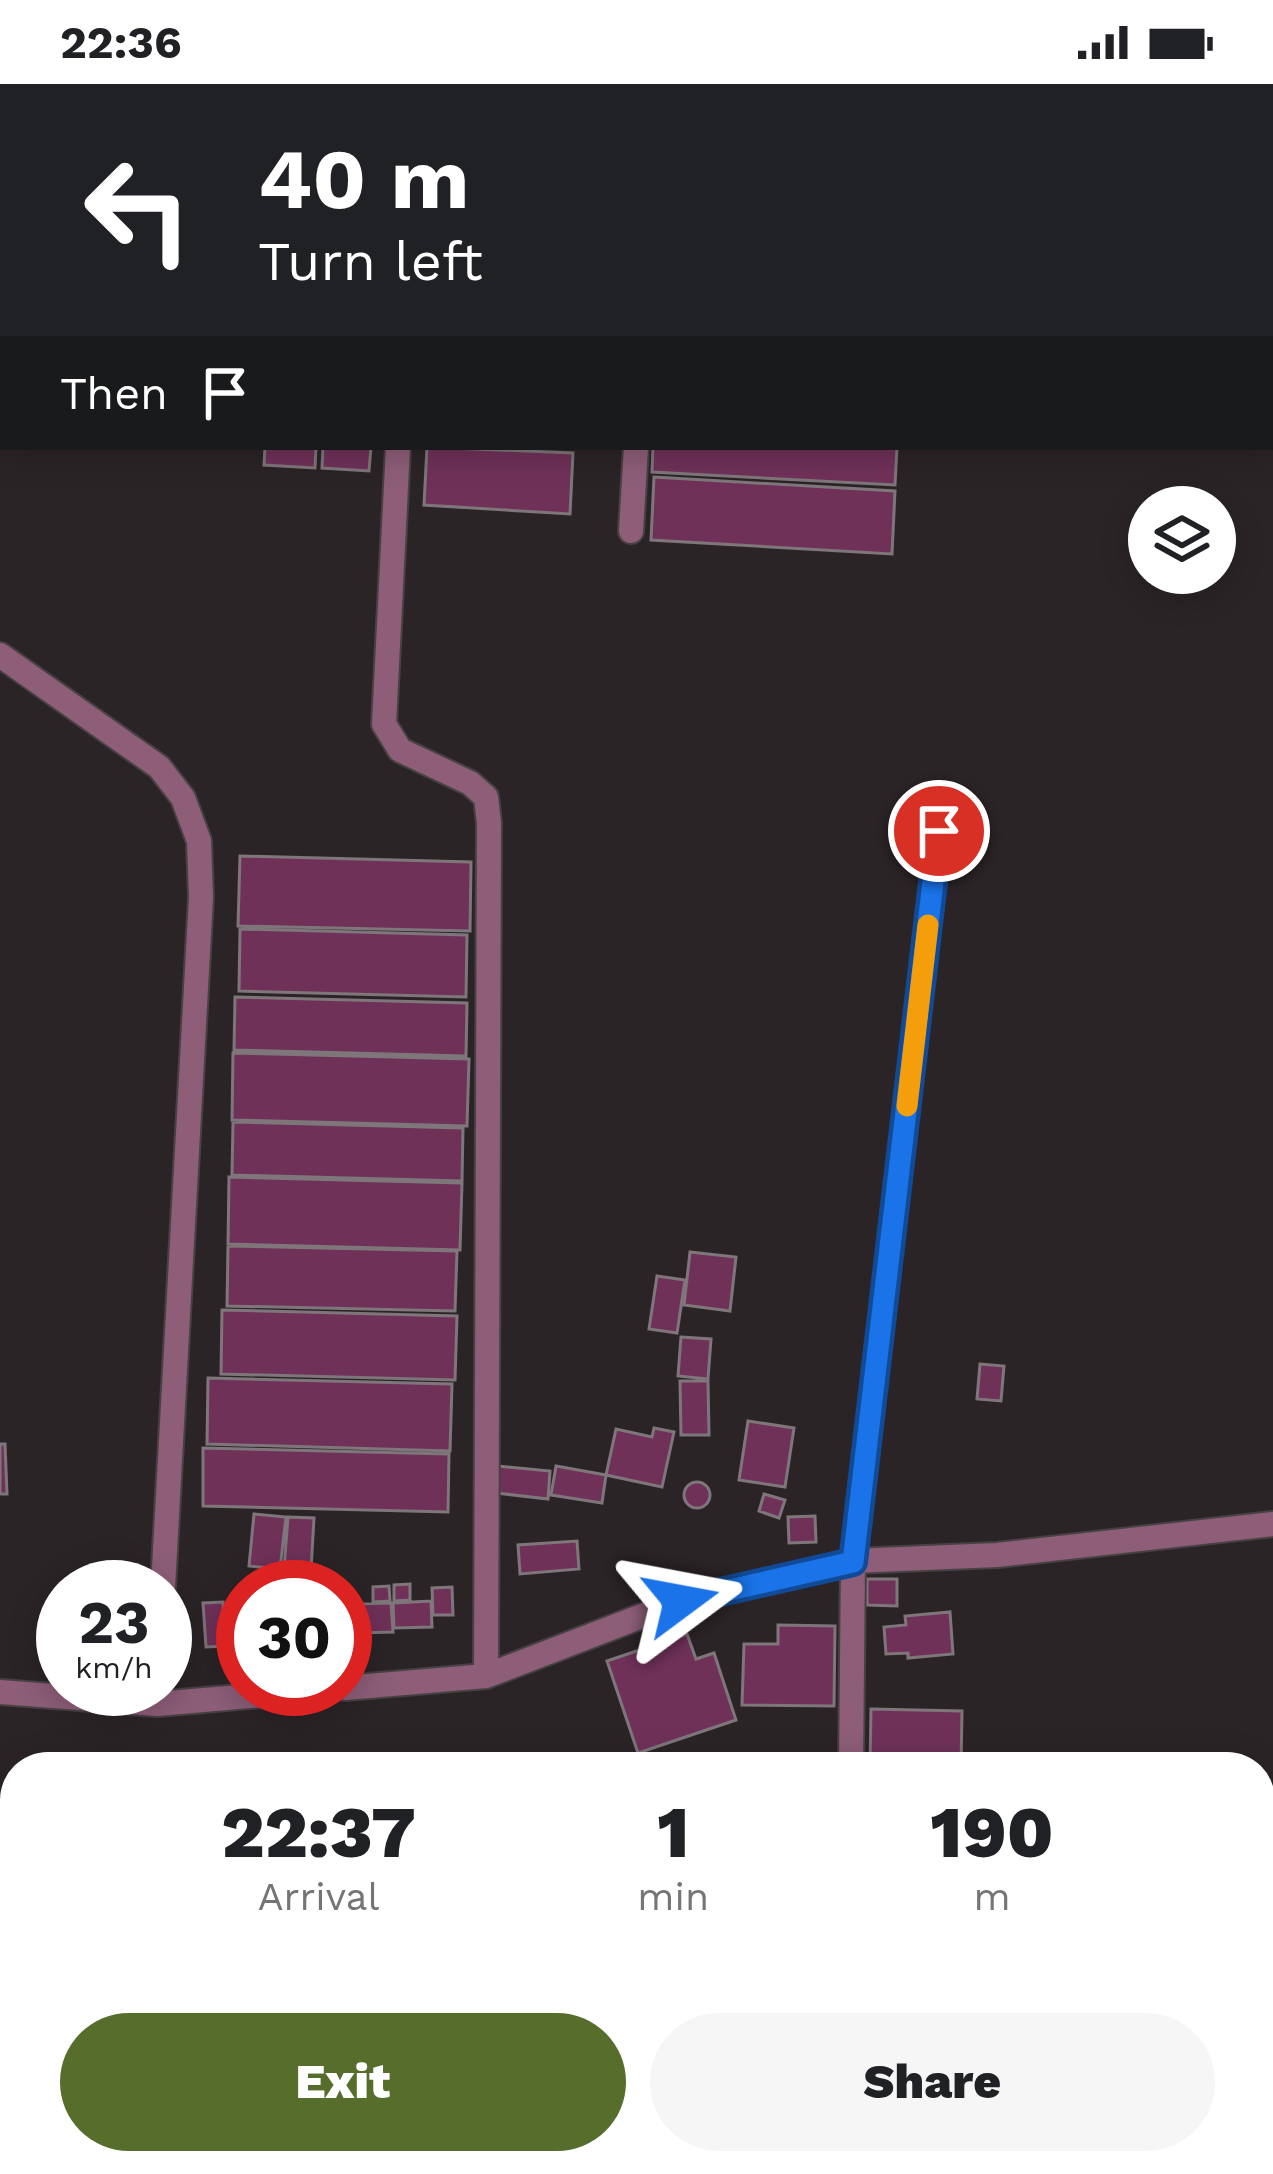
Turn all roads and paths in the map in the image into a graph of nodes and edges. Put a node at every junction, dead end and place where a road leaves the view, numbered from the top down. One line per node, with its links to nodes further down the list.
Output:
1 (398, 450): 9 (street)
2 (636, 450): 3 (street)
3 (631, 531)
4 (0, 655): 7 (street)
5 (939, 831): 8 (lane)
6 (1273, 1524): 8 (street)
7 (165, 1560)
8 (853, 1562): 9 (street); 13 (street)
9 (486, 1676): 10 (street)
10 (372, 1686)
11 (0, 1692): 12 (street)
12 (36, 1693)
13 (851, 1752)

